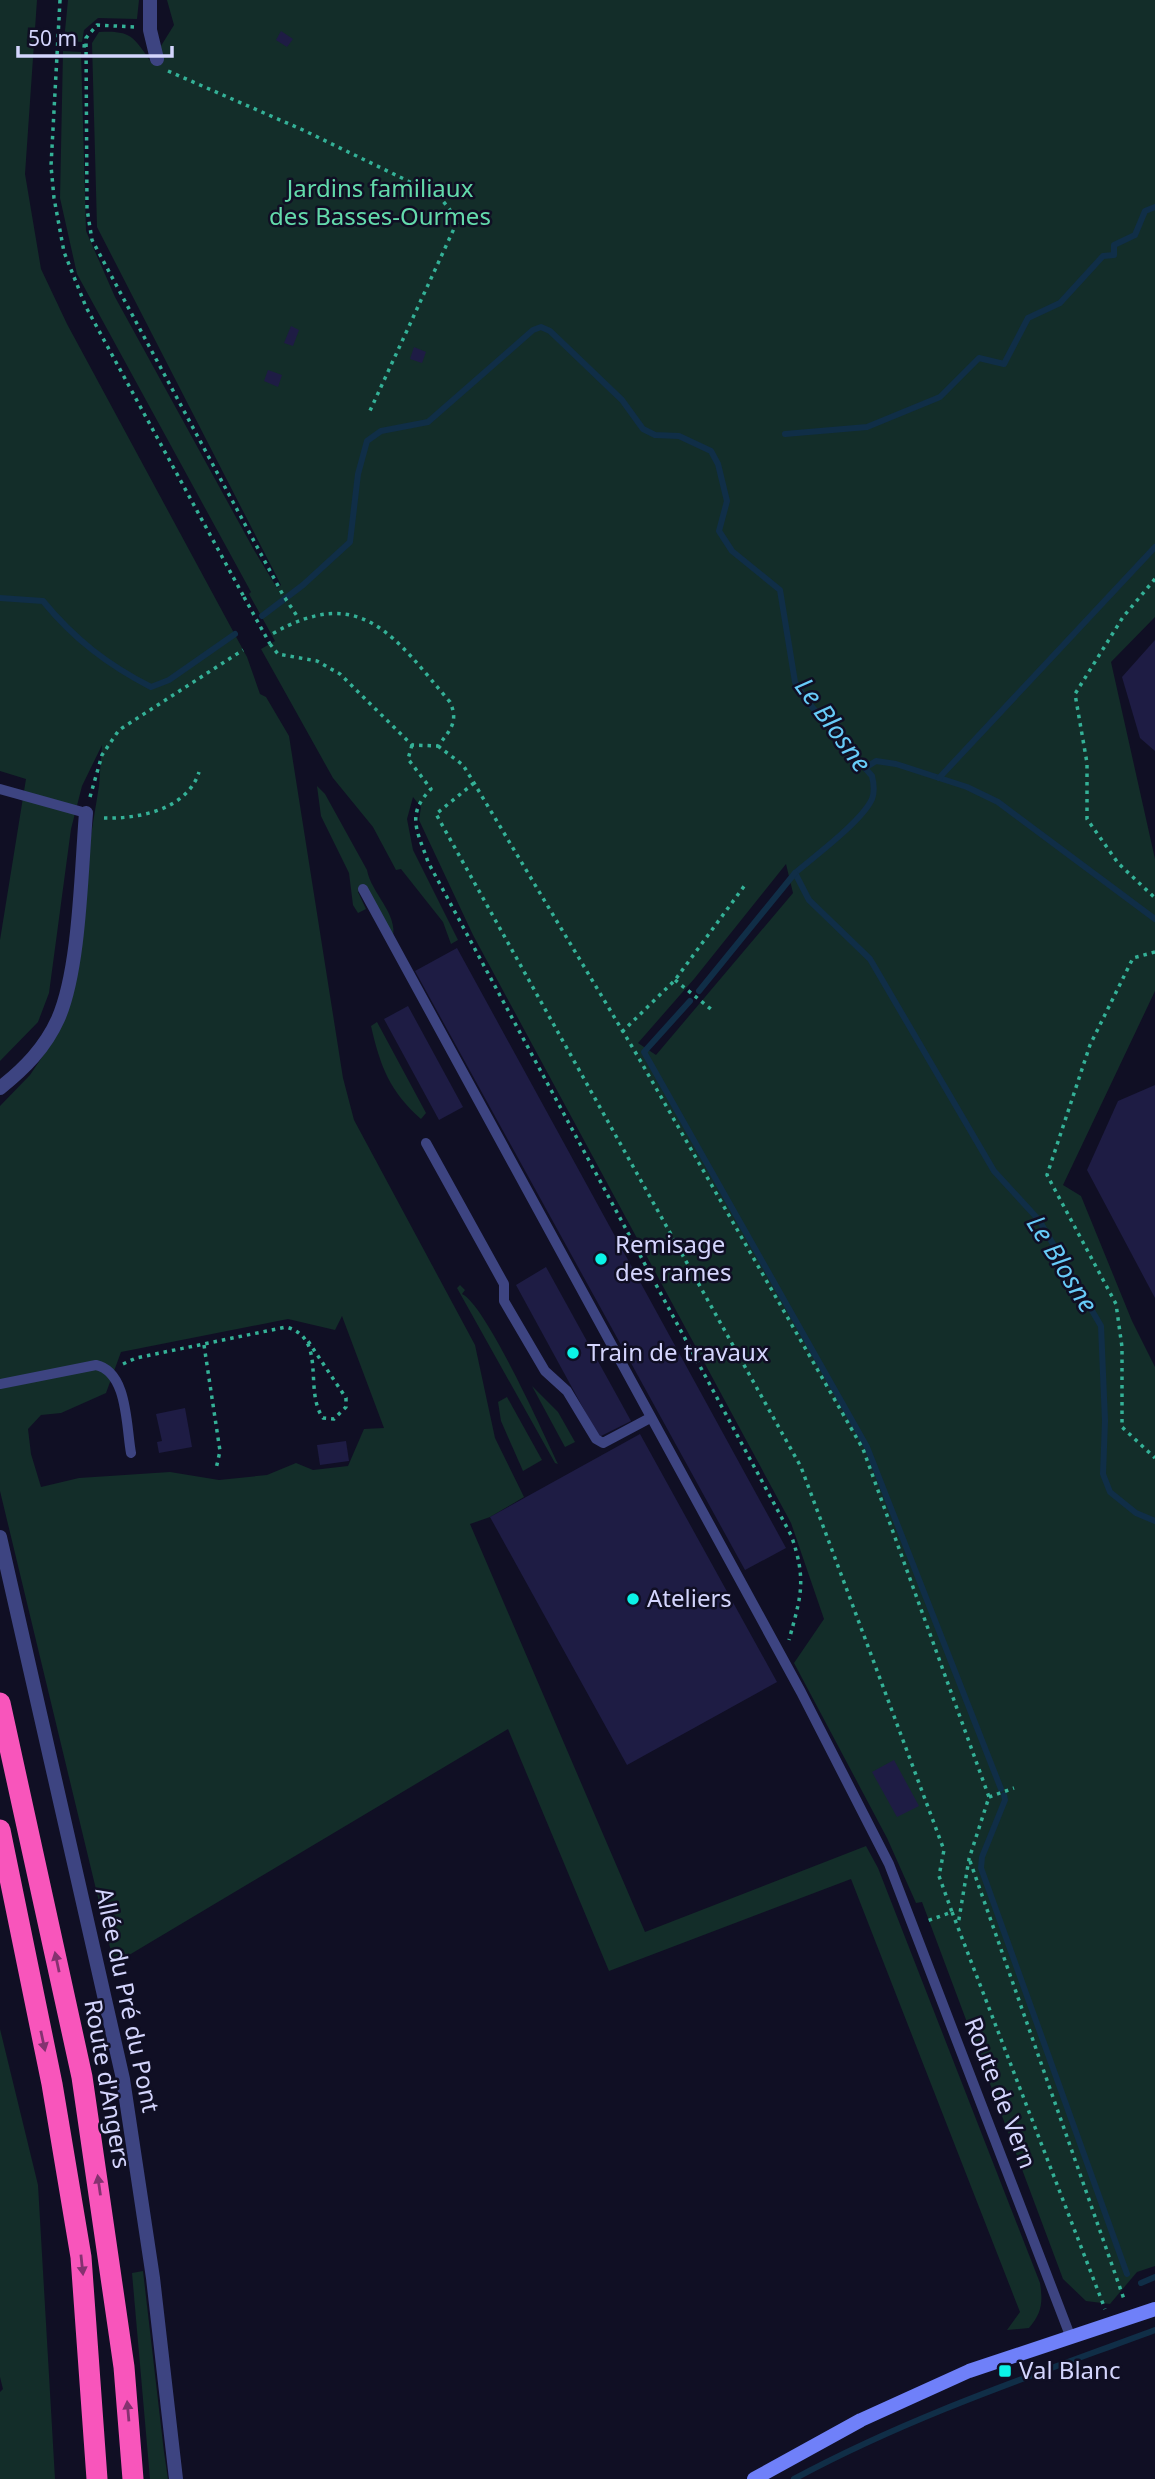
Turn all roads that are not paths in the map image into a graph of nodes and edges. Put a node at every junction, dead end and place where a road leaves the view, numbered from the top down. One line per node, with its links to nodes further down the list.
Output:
1 (150, 0): 2 (street)
2 (157, 59)
3 (0, 789): 4 (lane)
4 (86, 813): 6 (street)
5 (363, 889): 9 (lane, Route de Vern)
6 (0, 1088)
7 (426, 1143): 9 (lane)
8 (0, 1384): 10 (lane)
9 (650, 1418): 15 (lane, Route de Vern)
10 (131, 1452)
11 (0, 1536): 18 (street, Allée du Pré du Pont)
12 (0, 1703): 17 (highway, Route d'Angers, one-way to 12)
13 (0, 1830): 16 (highway, one-way to 16)
14 (1155, 2309): 15 (street)
15 (1071, 2338): 19 (street)
16 (97, 2479)
17 (133, 2479)
18 (176, 2479)
19 (754, 2479)

